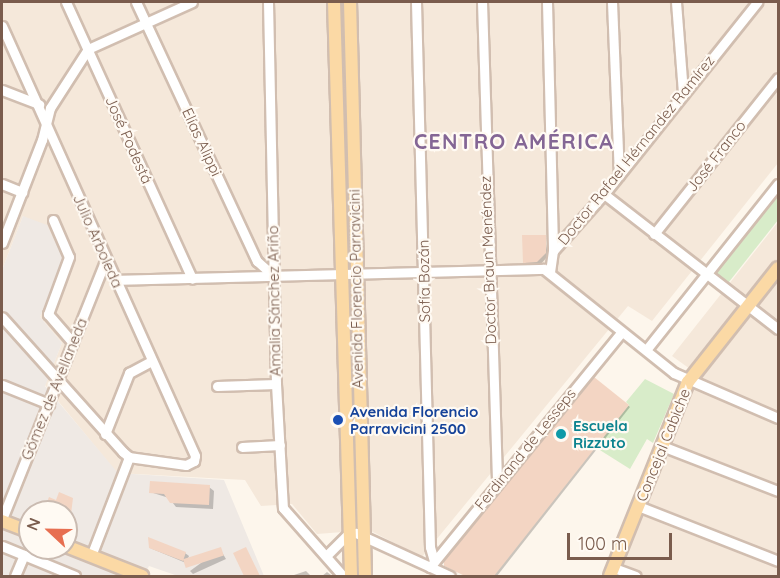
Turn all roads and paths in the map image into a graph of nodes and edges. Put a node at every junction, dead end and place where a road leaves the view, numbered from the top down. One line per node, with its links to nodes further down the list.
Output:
1 (66, 2): 15 (street, José Podestá)
2 (136, 2): 13 (street, Elías Alippi)
3 (192, 2): 13 (street)
4 (268, 2): 39 (street, Amalia Sánchez Ariño)
5 (334, 2): 36 (main road, Avenida Florencio Parravicini)
6 (350, 2): 37 (main road, Avenida Florencio Parravicini)
7 (416, 2): 35 (street, Sofía Bozán)
8 (482, 2): 33 (street, Doctor Braun Menéndez)
9 (546, 2): 30 (street)
10 (612, 2): 22 (street)
11 (676, 2): 18 (street)
12 (757, 2): 18 (street, Doctor Rafael Hérnandez Ramírez)
13 (146, 22): 15 (street); 39 (street, Elías Alippi)
14 (2, 26): 19 (street, Julio Arboleda)
15 (88, 50): 20 (street); 40 (street, José Podestá)
16 (778, 78): 28 (street, José Franco)
17 (2, 90): 19 (street)
18 (683, 94): 22 (street, Doctor Rafael Hérnandez Ramírez)
19 (37, 104): 20 (street); 21 (street, Julio Arboleda)
20 (50, 108): 21 (street)
21 (45, 121): 25 (street); 31 (street, Julio Arboleda)
22 (618, 175): 26 (street, Doctor Rafael Hérnandez Ramírez)
23 (2, 184): 25 (street)
24 (778, 184): 38 (street)
25 (22, 192): 29 (street)
26 (604, 194): 28 (street); 30 (street, Doctor Rafael Hérnandez Ramírez)
27 (53, 220): 46 (street)
28 (654, 234): 38 (street)
29 (2, 243)
30 (553, 250): 34 (street, Doctor Rafael Hérnandez Ramírez)
31 (106, 259): 41 (street, Julio Arboleda); 46 (street, Gómez de Avellaneda)
32 (778, 268): 42 (main road, Concejal Cabiche)
33 (488, 271): 34 (street); 35 (street); 61 (street, Doctor Braun Menéndez)
34 (550, 272): 45 (street)
35 (424, 273): 37 (street); 76 (street, Sofía Bozán)
36 (343, 274): 37 (street); 39 (street); 66 (main road, Avenida Florencio Parravicini)
37 (356, 275): 67 (main road, Avenida Florencio Parravicini)
38 (706, 275): 42 (street); 47 (street)
39 (275, 277): 40 (street); 51 (street, Amalia Sánchez Ariño)
40 (192, 279): 41 (street)
41 (116, 280): 48 (street, Julio Arboleda)
42 (747, 307): 44 (street); 50 (main road, Concejal Cabiche)
43 (2, 316): 49 (street)
44 (778, 329)
45 (622, 332): 47 (street); 61 (street, Ferdinand de Lesseps)
46 (73, 343): 49 (street, Gómez de Avellaneda)
47 (646, 350): 50 (street)
48 (152, 361): 56 (street); 60 (street, Julio Arboleda)
49 (59, 380): 54 (street, Gómez de Avellaneda); 56 (street)
50 (688, 382): 55 (street); 58 (main road, Concejal Cabiche)
51 (276, 384): 53 (street); 57 (street, Amalia Sánchez Ariño)
52 (2, 385): 54 (street)
53 (217, 386)
54 (49, 404): 64 (street, Gómez de Avellaneda)
55 (778, 418)
56 (105, 434): 60 (street)
57 (280, 445): 59 (street); 72 (street, Amalia Sánchez Ariño)
58 (662, 446): 62 (street); 63 (main road, Concejal Cabiche)
59 (242, 447)
60 (129, 457): 71 (street)
61 (497, 483): 76 (street, Ferdinand de Lesseps)
62 (778, 491)
63 (638, 506): 75 (street); 77 (main road, Concejal Cabiche)
64 (2, 520): 65 (main road)
65 (18, 527)
66 (349, 533): 67 (street); 72 (street); 82 (main road, Avenida Florencio Parravicini)
67 (363, 536): 76 (street); 83 (main road, Avenida Florencio Parravicini)
68 (2, 546): 70 (street)
69 (78, 551): 71 (main road)
70 (18, 553)
71 (91, 556): 78 (main road)
72 (326, 556): 81 (street, Amalia Sánchez Ariño)
73 (22, 560): 79 (street)
74 (36, 560): 80 (street)
75 (778, 561)
76 (432, 564): 84 (street)
77 (612, 572): 85 (street)
78 (135, 575)
79 (15, 576)
80 (75, 576)
81 (344, 576)
82 (351, 576)
83 (365, 576)
84 (450, 576)
85 (636, 576)

